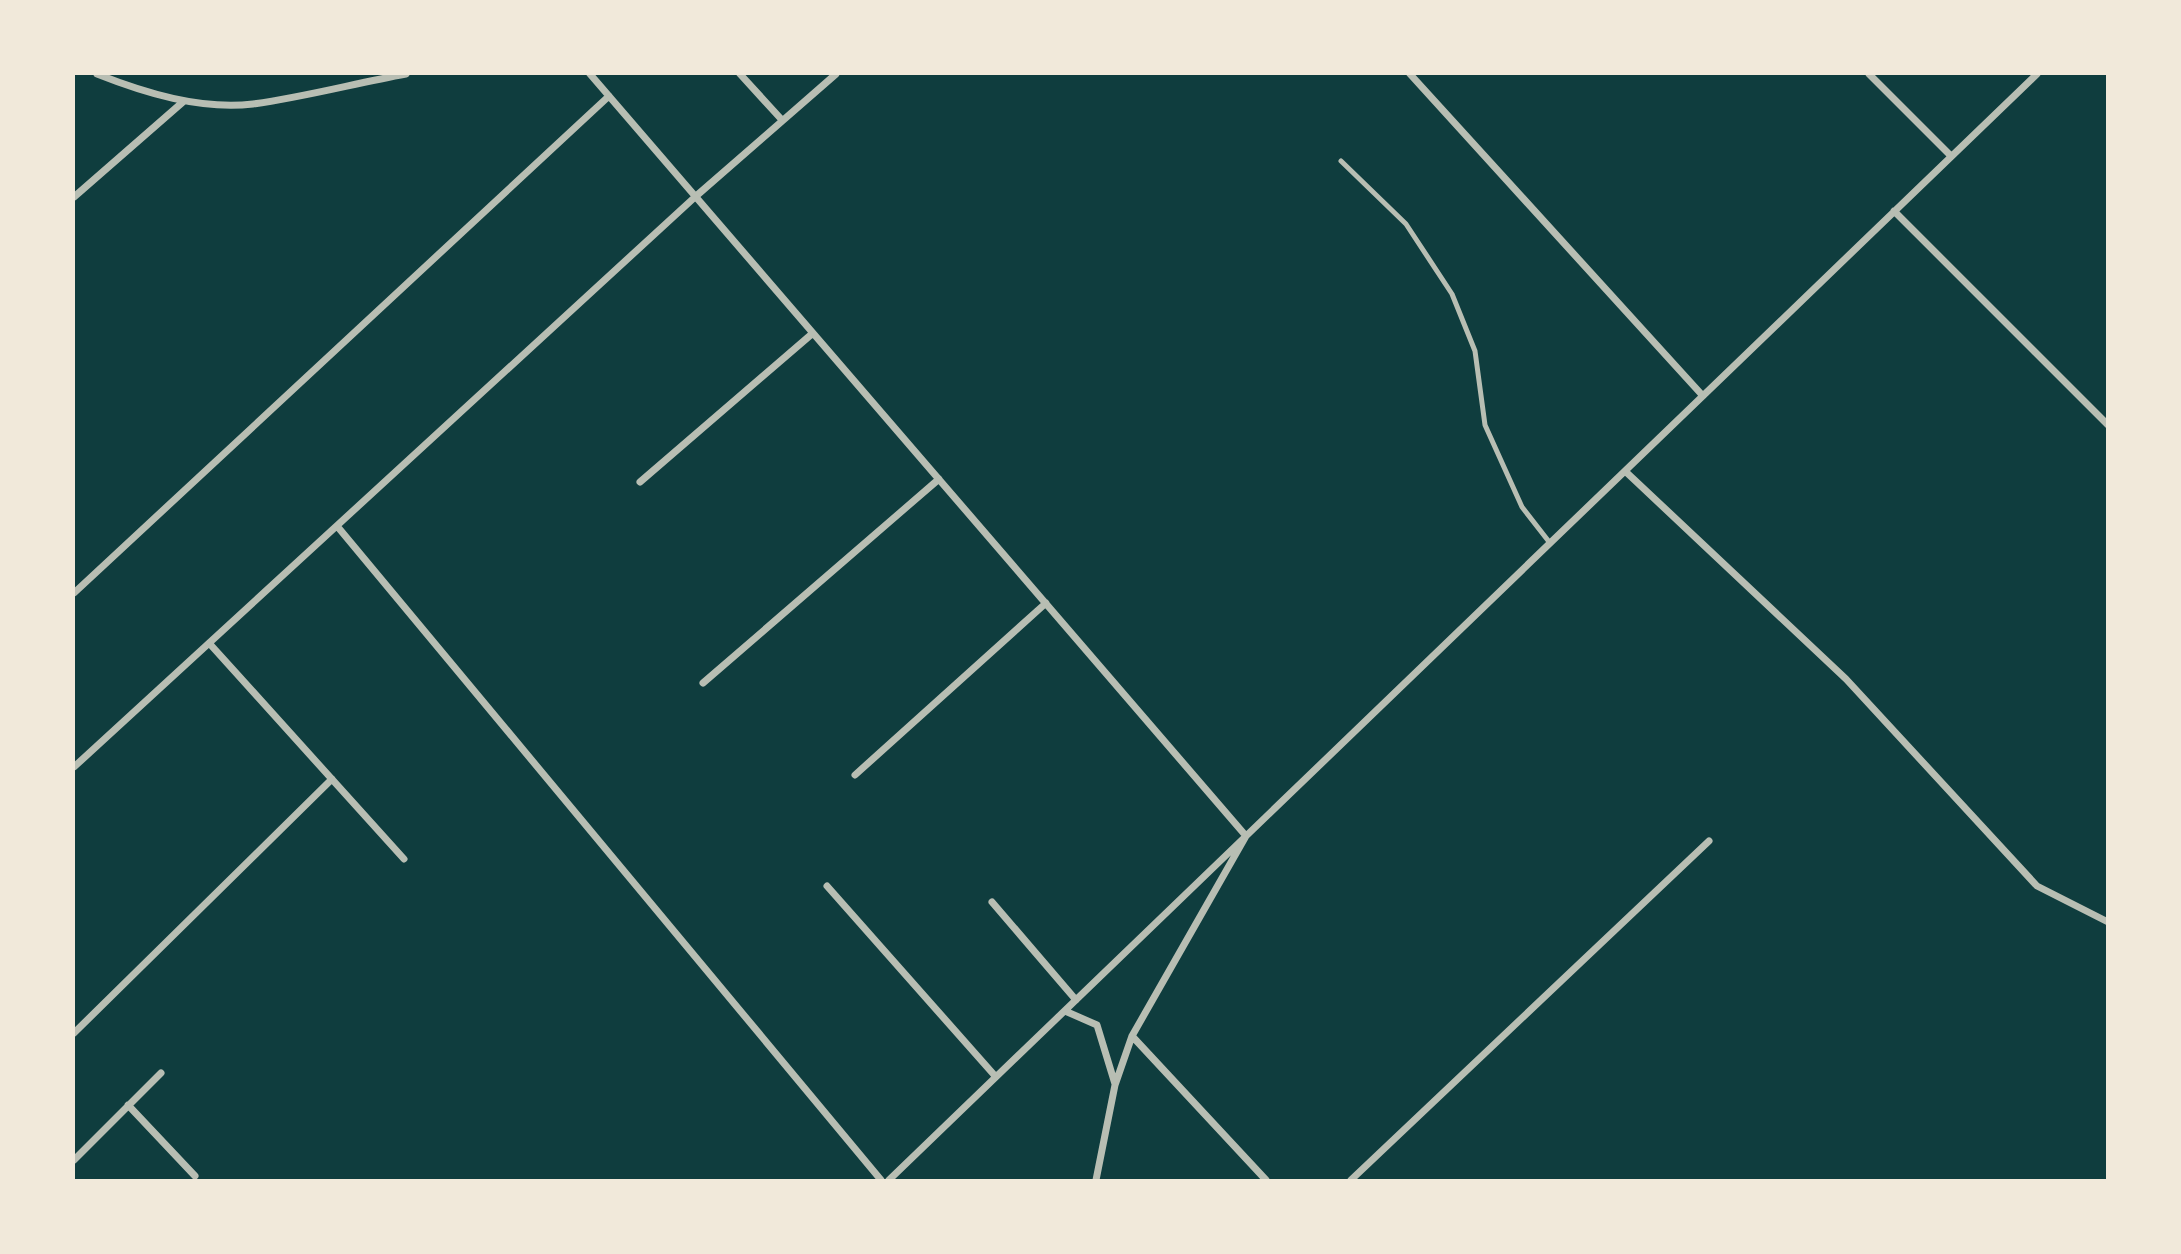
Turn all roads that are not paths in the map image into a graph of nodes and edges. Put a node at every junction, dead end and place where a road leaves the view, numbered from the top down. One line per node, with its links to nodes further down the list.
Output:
1 (97, 74): 10 (street)
2 (406, 74): 10 (street)
3 (590, 74): 9 (street)
4 (740, 74): 11 (street)
5 (836, 74): 11 (street)
6 (1410, 74): 18 (street)
7 (1869, 74): 12 (street)
8 (2036, 74): 12 (street)
9 (609, 96): 15 (street); 25 (street)
10 (184, 101): 14 (street)
11 (782, 120): 15 (street)
12 (1951, 156): 16 (street)
13 (1341, 161): 24 (lane)
14 (74, 197)
15 (695, 197): 17 (street); 23 (street)
16 (1894, 211): 18 (street); 19 (street)
17 (813, 333): 21 (street); 22 (street)
18 (1703, 396): 20 (street)
19 (2108, 425)
20 (1626, 471): 24 (street); 37 (street)
21 (939, 479): 26 (street); 28 (street)
22 (640, 482)
23 (337, 526): 27 (street); 48 (street)
24 (1550, 543): 32 (street)
25 (74, 593)
26 (1046, 603): 30 (street); 32 (street)
27 (209, 643): 29 (street); 31 (street)
28 (703, 683)
29 (74, 767)
30 (855, 775)
31 (332, 779): 34 (street); 40 (street)
32 (1246, 836): 38 (street); 41 (street)
33 (1709, 841): 52 (street)
34 (404, 859)
35 (827, 886): 43 (street)
36 (992, 902): 38 (street)
37 (2108, 922)
38 (1076, 1000): 39 (street)
39 (1065, 1011): 43 (street); 44 (street)
40 (74, 1033)
41 (1132, 1036): 44 (street); 51 (street)
42 (162, 1073): 45 (street)
43 (996, 1077): 49 (street)
44 (1115, 1085): 50 (street)
45 (128, 1105): 46 (street); 47 (street)
46 (74, 1160)
47 (195, 1176)
48 (881, 1181)
49 (889, 1181)
50 (1096, 1181)
51 (1266, 1181)
52 (1351, 1181)

